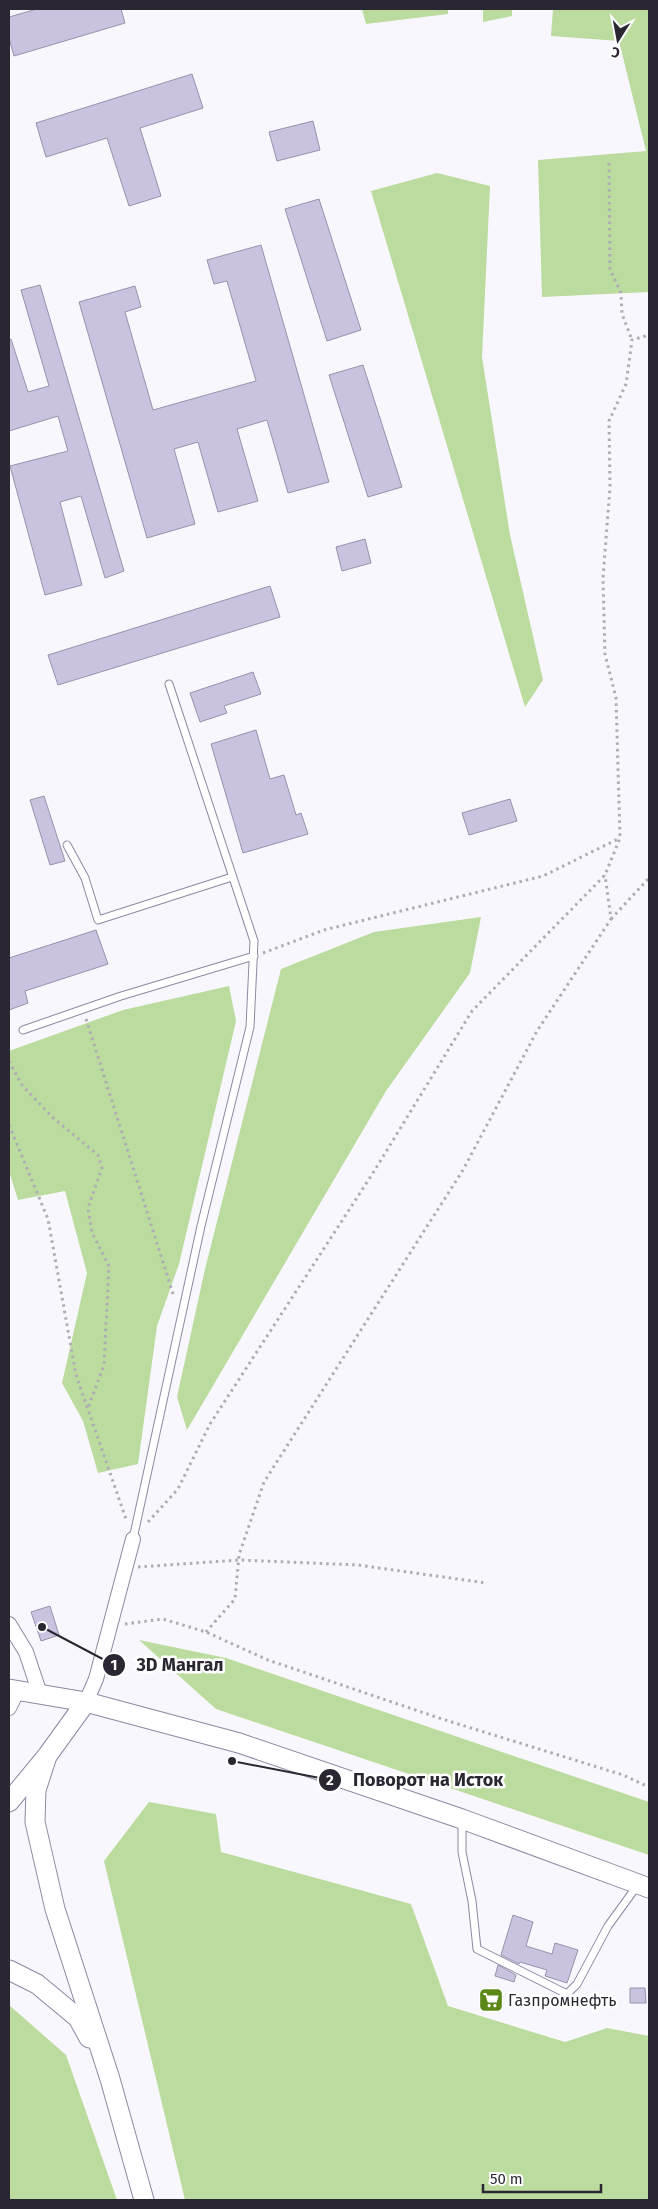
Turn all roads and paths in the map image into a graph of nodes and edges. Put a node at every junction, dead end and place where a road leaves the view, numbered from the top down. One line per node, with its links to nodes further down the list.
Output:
1 (610, 163): 3 (path)
2 (649, 335): 3 (path)
3 (632, 340): 5 (path)
4 (169, 684): 8 (lane)
5 (620, 838): 7 (path); 11 (path)
6 (67, 844): 8 (lane)
7 (605, 875): 10 (path); 18 (path)
8 (232, 877): 11 (lane)
9 (649, 878): 10 (path)
10 (611, 919): 19 (path)
11 (254, 956): 12 (lane); 16 (lane)
12 (83, 1009): 13 (lane); 16 (path)
13 (24, 1030)
14 (9, 1061): 17 (path)
15 (9, 1125): 17 (path)
16 (181, 1316): 18 (lane)
17 (88, 1408): 18 (path)
18 (133, 1539): 20 (street)
19 (238, 1560): 20 (path); 21 (path); 24 (path)
20 (125, 1568): 23 (street)
21 (486, 1583)
22 (9, 1624): 26 (street)
23 (109, 1627): 24 (path); 27 (street)
24 (206, 1632): 30 (path)
25 (13, 1690): 26 (main road); 28 (street)
26 (40, 1694): 27 (main road)
27 (86, 1702): 29 (main road); 32 (main road)
28 (9, 1708)
29 (47, 1756): 31 (main road); 35 (main road)
30 (649, 1787)
31 (9, 1802)
32 (462, 1819): 33 (main road); 33 (lane)
33 (644, 1886)
34 (9, 1970): 35 (main road)
35 (110, 2078): 36 (main road)
36 (144, 2200)

